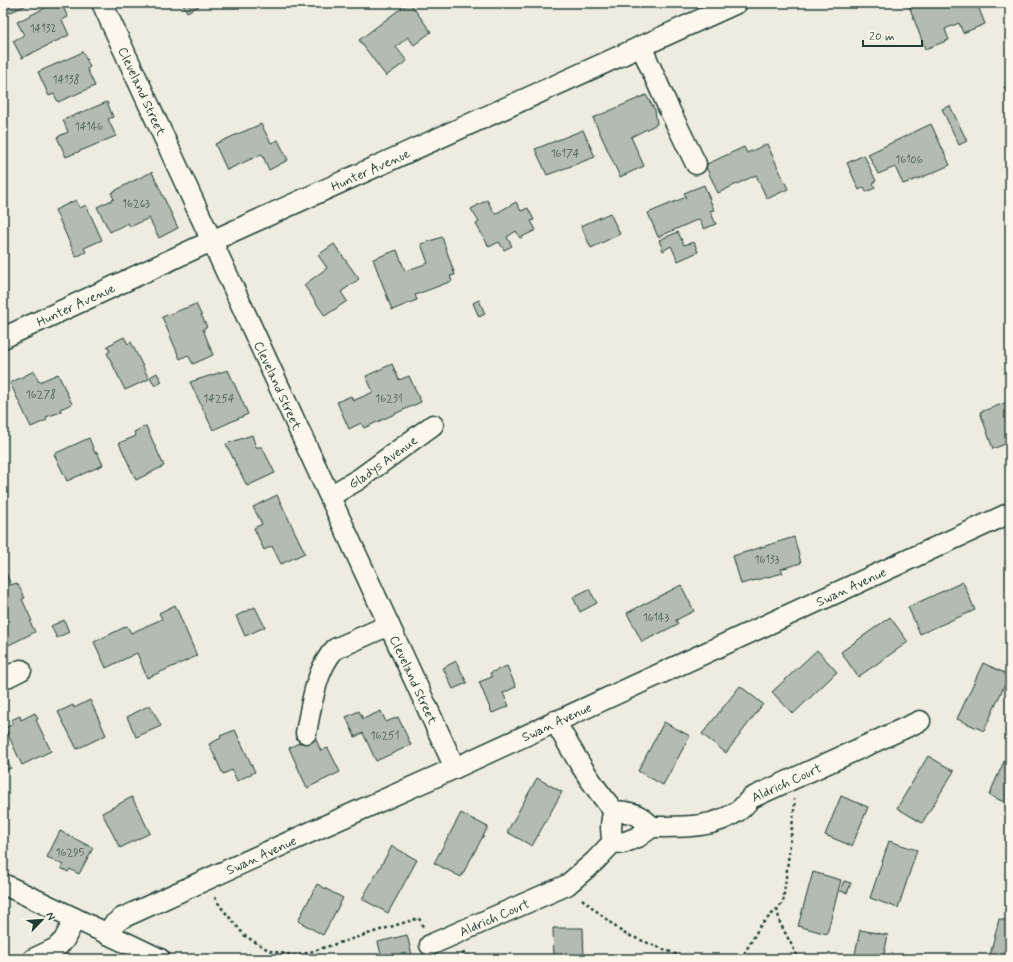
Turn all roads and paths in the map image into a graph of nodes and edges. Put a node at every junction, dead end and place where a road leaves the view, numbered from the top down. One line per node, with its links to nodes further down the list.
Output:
1 (102, 3): 5 (street, Cleveland Street)
2 (738, 3): 3 (street, Hunter Avenue)
3 (642, 46): 4 (street); 5 (street, Hunter Avenue)
4 (696, 164)
5 (212, 241): 6 (street, Hunter Avenue); 8 (street, Cleveland Street)
6 (3, 338)
7 (433, 424): 8 (street, Gladys Avenue)
8 (330, 496): 10 (street, Cleveland Street)
9 (1010, 513): 13 (street, Swan Avenue)
10 (389, 624): 15 (street); 16 (street, Cleveland Street)
11 (21, 670): 12 (street)
12 (3, 679)
13 (555, 721): 16 (street, Swan Avenue); 18 (street)
14 (920, 721): 17 (street, Aldrich Court)
15 (306, 733)
16 (455, 768): 21 (street, Swan Avenue)
17 (786, 782): 19 (street, Aldrich Court); 24 (path)
18 (614, 811): 19 (street); 20 (street)
19 (652, 827): 20 (street)
20 (613, 842): 23 (street, Aldrich Court)
21 (205, 880): 26 (street, Swan Avenue); 27 (path)
22 (3, 884): 25 (street)
23 (567, 885): 27 (street, Aldrich Court); 32 (path)
24 (777, 909): 33 (path); 34 (path)
25 (75, 919): 26 (street); 29 (street)
26 (107, 934): 30 (street)
27 (430, 945)
28 (457, 956): 31 (path)
29 (33, 959)
30 (160, 959)
31 (473, 959)
32 (688, 959)
33 (741, 959)
34 (799, 959)

